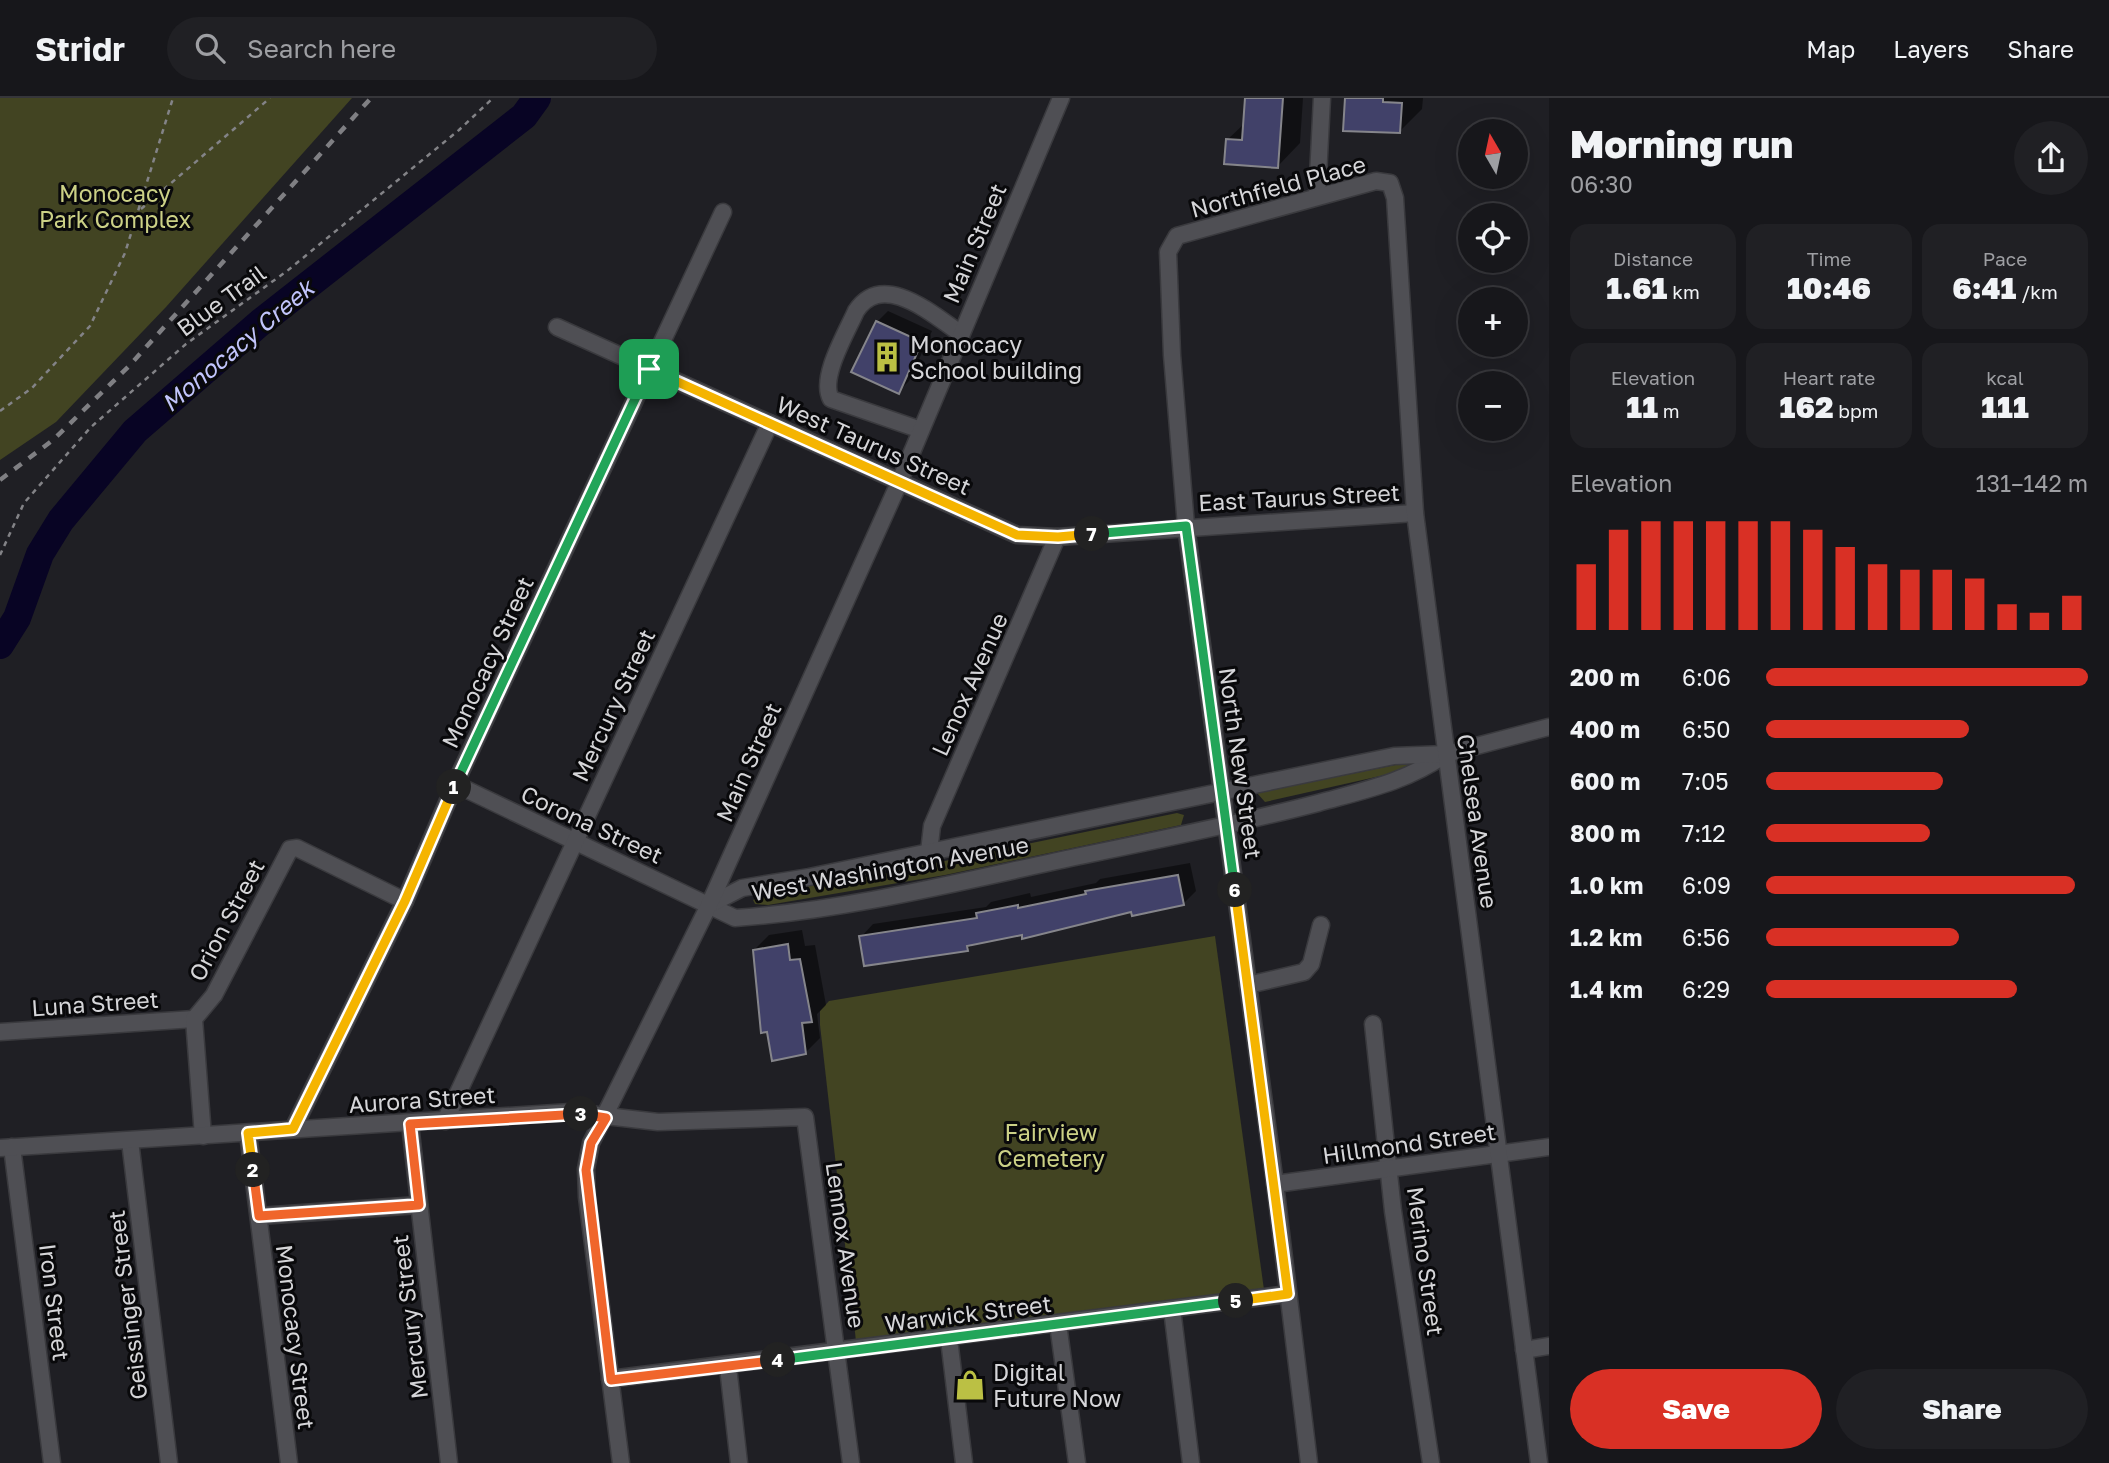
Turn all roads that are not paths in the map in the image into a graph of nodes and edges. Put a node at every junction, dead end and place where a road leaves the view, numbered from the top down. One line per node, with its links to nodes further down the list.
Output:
1 (1061, 98): 8 (street, Main Street)
2 (1322, 98): 4 (street)
3 (1390, 183): 4 (street, Northfield Place); 13 (street, Chelsea Avenue)
4 (1317, 196): 6 (street, Northfield Place)
5 (723, 212): 9 (street, Monocacy Street)
6 (1177, 236): 14 (street, North New Street)
7 (557, 327): 9 (street, West Taurus Street)
8 (960, 334): 11 (street, Main Street); 11 (street)
9 (649, 369): 10 (street, West Taurus Street); 18 (street, Monocacy Street)
10 (770, 423): 12 (street, West Taurus Street); 21 (street, Mercury Street)
11 (921, 430): 12 (street, Main Street)
12 (899, 483): 15 (street, West Taurus Street); 24 (street, Main Street)
13 (1415, 513): 14 (street, East Taurus Street); 17 (street, Chelsea Avenue)
14 (1186, 526): 15 (street, West Taurus Street); 19 (street, North New Street)
15 (1058, 537): 22 (street, Lenox Avenue)
16 (1549, 727): 17 (street)
17 (1446, 754): 19 (street, West Washington Avenue); 20 (street, West Washington Avenue); 40 (street, Chelsea Avenue)
18 (456, 784): 21 (street, Corona Street); 23 (street, Monocacy Street)
19 (1222, 792): 20 (street, North New Street); 22 (street, West Washington Avenue)
20 (1227, 826): 24 (street, West Washington Avenue); 26 (street, North New Street)
21 (574, 841): 24 (street, Corona Street); 32 (street, Mercury Street)
22 (929, 852): 24 (street, West Washington Avenue)
23 (405, 901): 27 (street, Orion Street); 34 (street, Monocacy Street)
24 (709, 905): 31 (street, Main Street)
25 (1321, 925): 26 (street)
26 (1248, 985): 42 (street, North New Street)
27 (194, 1019): 29 (street, Luna Street); 36 (street)
28 (1373, 1024): 41 (street, Merino Street)
29 (0, 1032)
30 (805, 1117): 31 (street, Aurora Street); 51 (street, Lennox Avenue)
31 (606, 1118): 32 (street, Aurora Street); 53 (street, Main Street)
32 (444, 1121): 33 (street, Aurora Street)
33 (410, 1124): 34 (street, Aurora Street); 43 (street, Mercury Street)
34 (293, 1129): 35 (street, Aurora Street)
35 (248, 1133): 36 (street, Aurora Street); 44 (street, Monocacy Street)
36 (203, 1136): 37 (street, Aurora Street)
37 (130, 1141): 38 (street, Aurora Street); 55 (street, Geissinger Street)
38 (6, 1147): 54 (street, Iron Street)
39 (1549, 1147): 40 (street, Hillmond Street)
40 (1497, 1153): 41 (street, Hillmond Street); 50 (street, Chelsea Avenue)
41 (1390, 1169): 42 (street, Hillmond Street); 65 (street, Merino Street)
42 (1275, 1184): 45 (street, North New Street)
43 (419, 1205): 44 (street); 57 (street, Mercury Street)
44 (259, 1216): 56 (street, Monocacy Street)
45 (1288, 1294): 46 (street, Warwick Street); 64 (street, North New Street)
46 (1172, 1309): 47 (street, Warwick Street); 63 (street)
47 (1058, 1324): 48 (street, Warwick Street); 62 (street)
48 (949, 1339): 51 (street, Warwick Street); 61 (street)
49 (1549, 1346): 50 (street)
50 (1524, 1350): 66 (street, Chelsea Avenue)
51 (838, 1353): 52 (street, Warwick Street); 60 (street, Lennox Avenue)
52 (728, 1367): 53 (street, Warwick Street); 59 (street)
53 (611, 1380): 58 (street, Main Street)
54 (52, 1463)
55 (169, 1463)
56 (289, 1463)
57 (449, 1463)
58 (621, 1463)
59 (739, 1463)
60 (851, 1463)
61 (964, 1463)
62 (1077, 1463)
63 (1191, 1463)
64 (1309, 1463)
65 (1431, 1463)
66 (1539, 1463)

